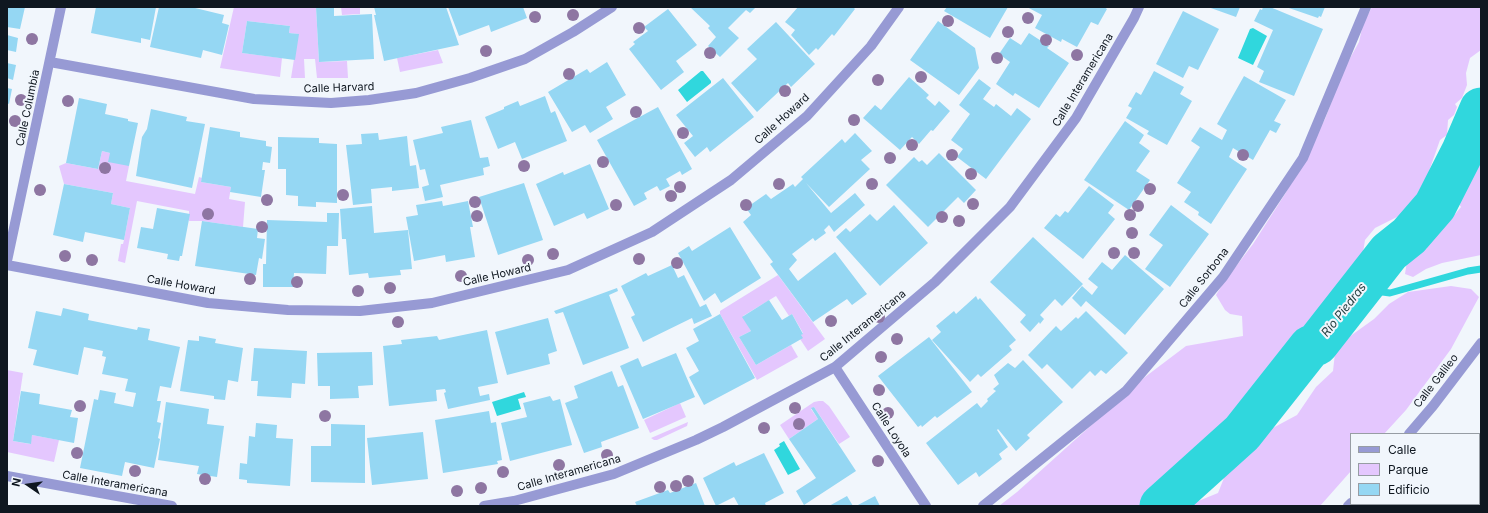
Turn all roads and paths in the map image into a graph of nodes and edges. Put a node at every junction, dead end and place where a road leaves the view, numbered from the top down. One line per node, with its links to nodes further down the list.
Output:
1 (61, 7): 6 (street, Calle Columbia)
2 (612, 7): 6 (street, Calle Harvard)
3 (898, 7): 8 (street, Calle Howard)
4 (1139, 7): 10 (street, Calle Interamericana)
5 (1366, 7): 16 (street, Calle Sorbona)
6 (50, 62): 7 (street, Calle Columbia)
7 (7, 261)
8 (7, 265)
9 (1481, 343): 11 (street, Calle Galileo)
10 (835, 367): 14 (street, Calle Interamericana); 15 (street, Calle Loyola)
11 (1410, 433)
12 (7, 476): 13 (street, Calle Interamericana)
13 (172, 506)
14 (484, 506)
15 (926, 506)
16 (983, 506)

